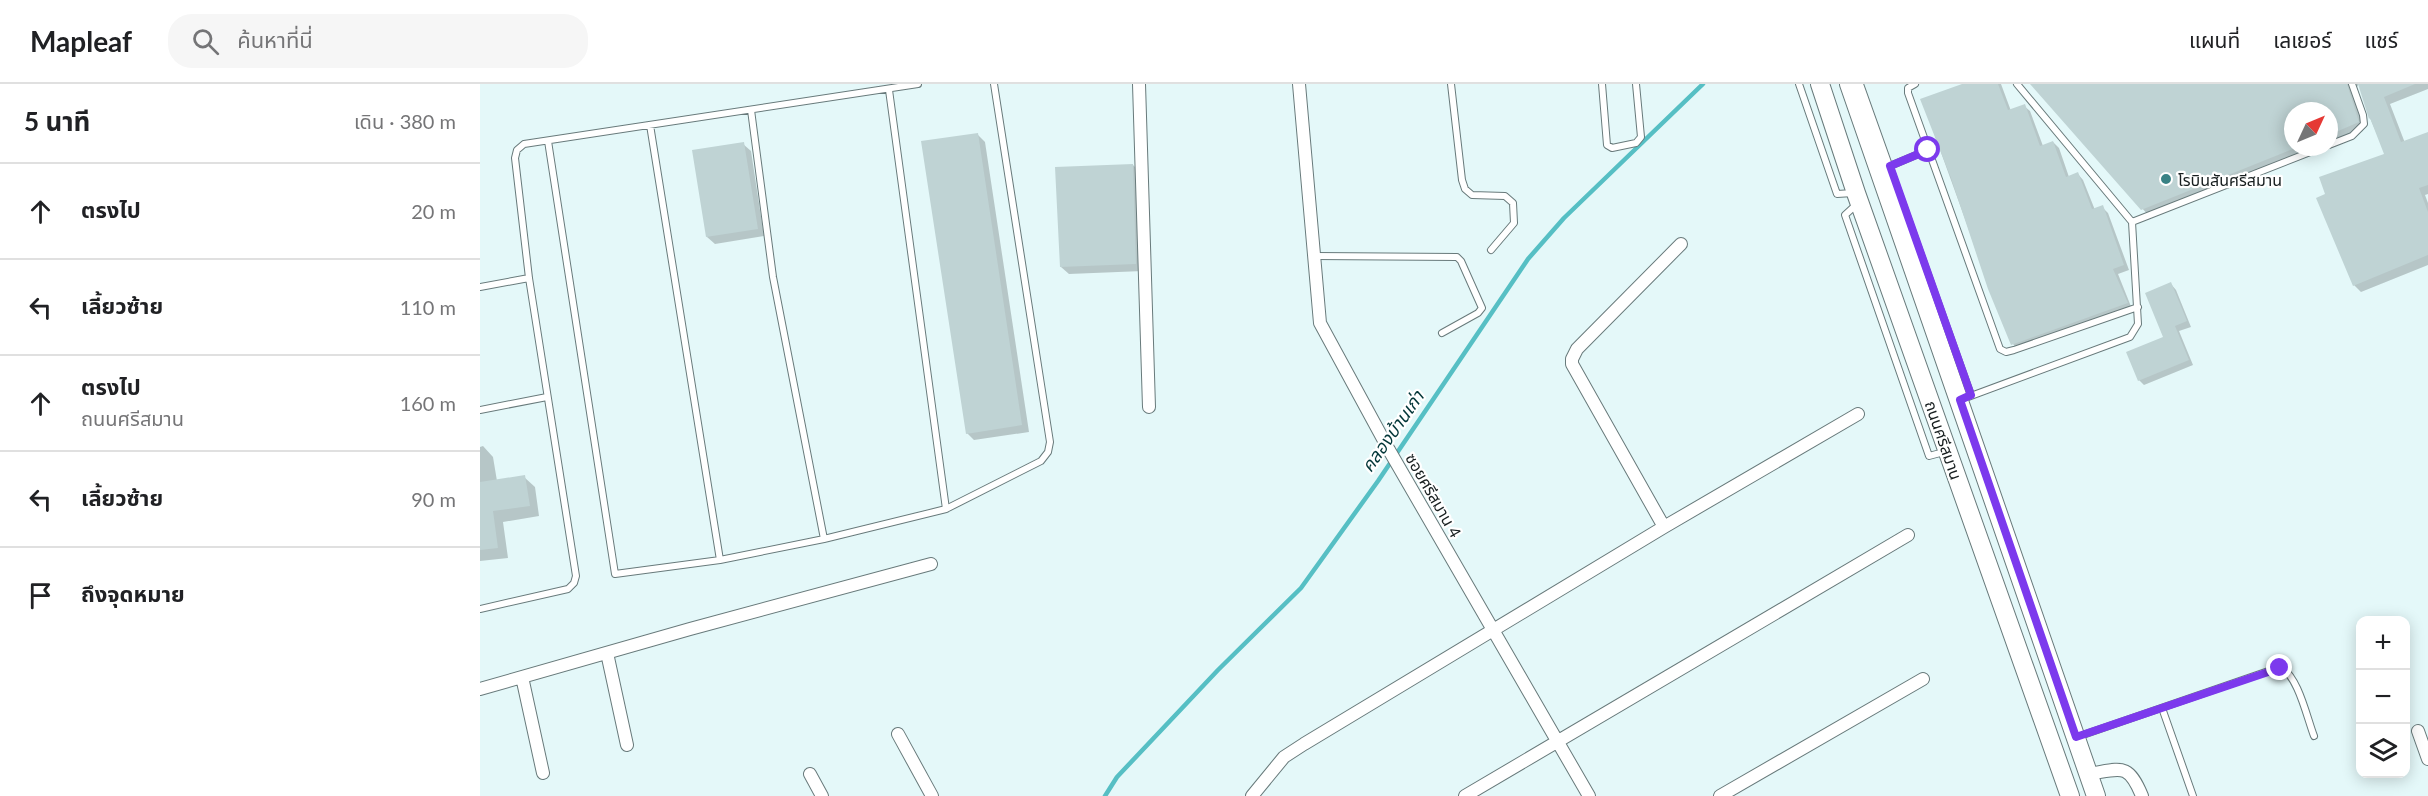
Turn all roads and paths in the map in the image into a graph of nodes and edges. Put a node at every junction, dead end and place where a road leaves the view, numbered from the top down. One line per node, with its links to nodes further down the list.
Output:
1 (918, 84): 15 (lane)
2 (994, 84): 37 (lane)
3 (1138, 84): 34 (street)
4 (1299, 84): 27 (street, ซอยศรีสมาน 4)
5 (1451, 84): 26 (lane)
6 (1602, 84): 7 (lane)
7 (1636, 84)
8 (1798, 84): 23 (lane)
9 (1820, 84): 23 (main road, ถนนศรีสมาน)
10 (1849, 84): 33 (main road, ถนนศรีสมาน)
11 (1860, 84): 22 (lane)
12 (1915, 84): 20 (lane)
13 (2017, 84): 24 (lane)
14 (2352, 84): 19 (lane)
15 (889, 90): 16 (lane); 37 (lane)
16 (751, 110): 17 (lane); 40 (lane)
17 (650, 125): 18 (lane); 41 (lane)
18 (548, 141): 28 (lane); 41 (lane)
19 (2338, 141)
20 (1928, 150): 22 (lane); 30 (lane)
21 (2300, 156): 24 (lane)
22 (1890, 166): 33 (lane)
23 (1858, 197): 66 (main road, ถนนศรีสมาน)
24 (2132, 222): 30 (lane)
25 (1681, 244): 38 (street)
26 (1491, 250)
27 (1315, 256): 31 (lane); 44 (street, ซอยศรีสมาน 4)
28 (529, 278): 29 (lane); 32 (lane)
29 (480, 286)
30 (2138, 307): 33 (lane)
31 (1443, 333)
32 (547, 397): 35 (lane); 43 (lane)
33 (1966, 397): 53 (main road, ถนนศรีสมาน)
34 (1149, 407)
35 (480, 410)
36 (1858, 414): 38 (street)
37 (946, 509): 40 (lane)
38 (1664, 527): 44 (street)
39 (1908, 535): 54 (street)
40 (824, 539): 41 (lane)
41 (720, 560)
42 (932, 564): 45 (street)
43 (480, 609)
44 (1493, 631): 54 (street, ซอยศรีสมาน 4); 62 (street)
45 (607, 653): 46 (street); 55 (street)
46 (522, 677): 48 (street); 57 (street)
47 (1923, 679): 65 (street)
48 (480, 689)
49 (2162, 708): 52 (lane); 53 (lane); 69 (lane)
50 (2418, 732): 56 (street)
51 (898, 734): 61 (street)
52 (2314, 736)
53 (2076, 737): 59 (main road, ถนนศรีสมาน)
54 (1558, 742): 63 (street); 64 (street, ซอยศรีสมาน 4)
55 (627, 745)
56 (2428, 759)
57 (543, 773)
58 (810, 774): 60 (street)
59 (2089, 774): 67 (main road, ถนนศรีสมาน); 68 (street)
60 (822, 796)
61 (932, 796)
62 (1252, 796)
63 (1465, 796)
64 (1588, 796)
65 (1720, 796)
66 (2070, 796)
67 (2096, 796)
68 (2142, 796)
69 (2193, 796)

